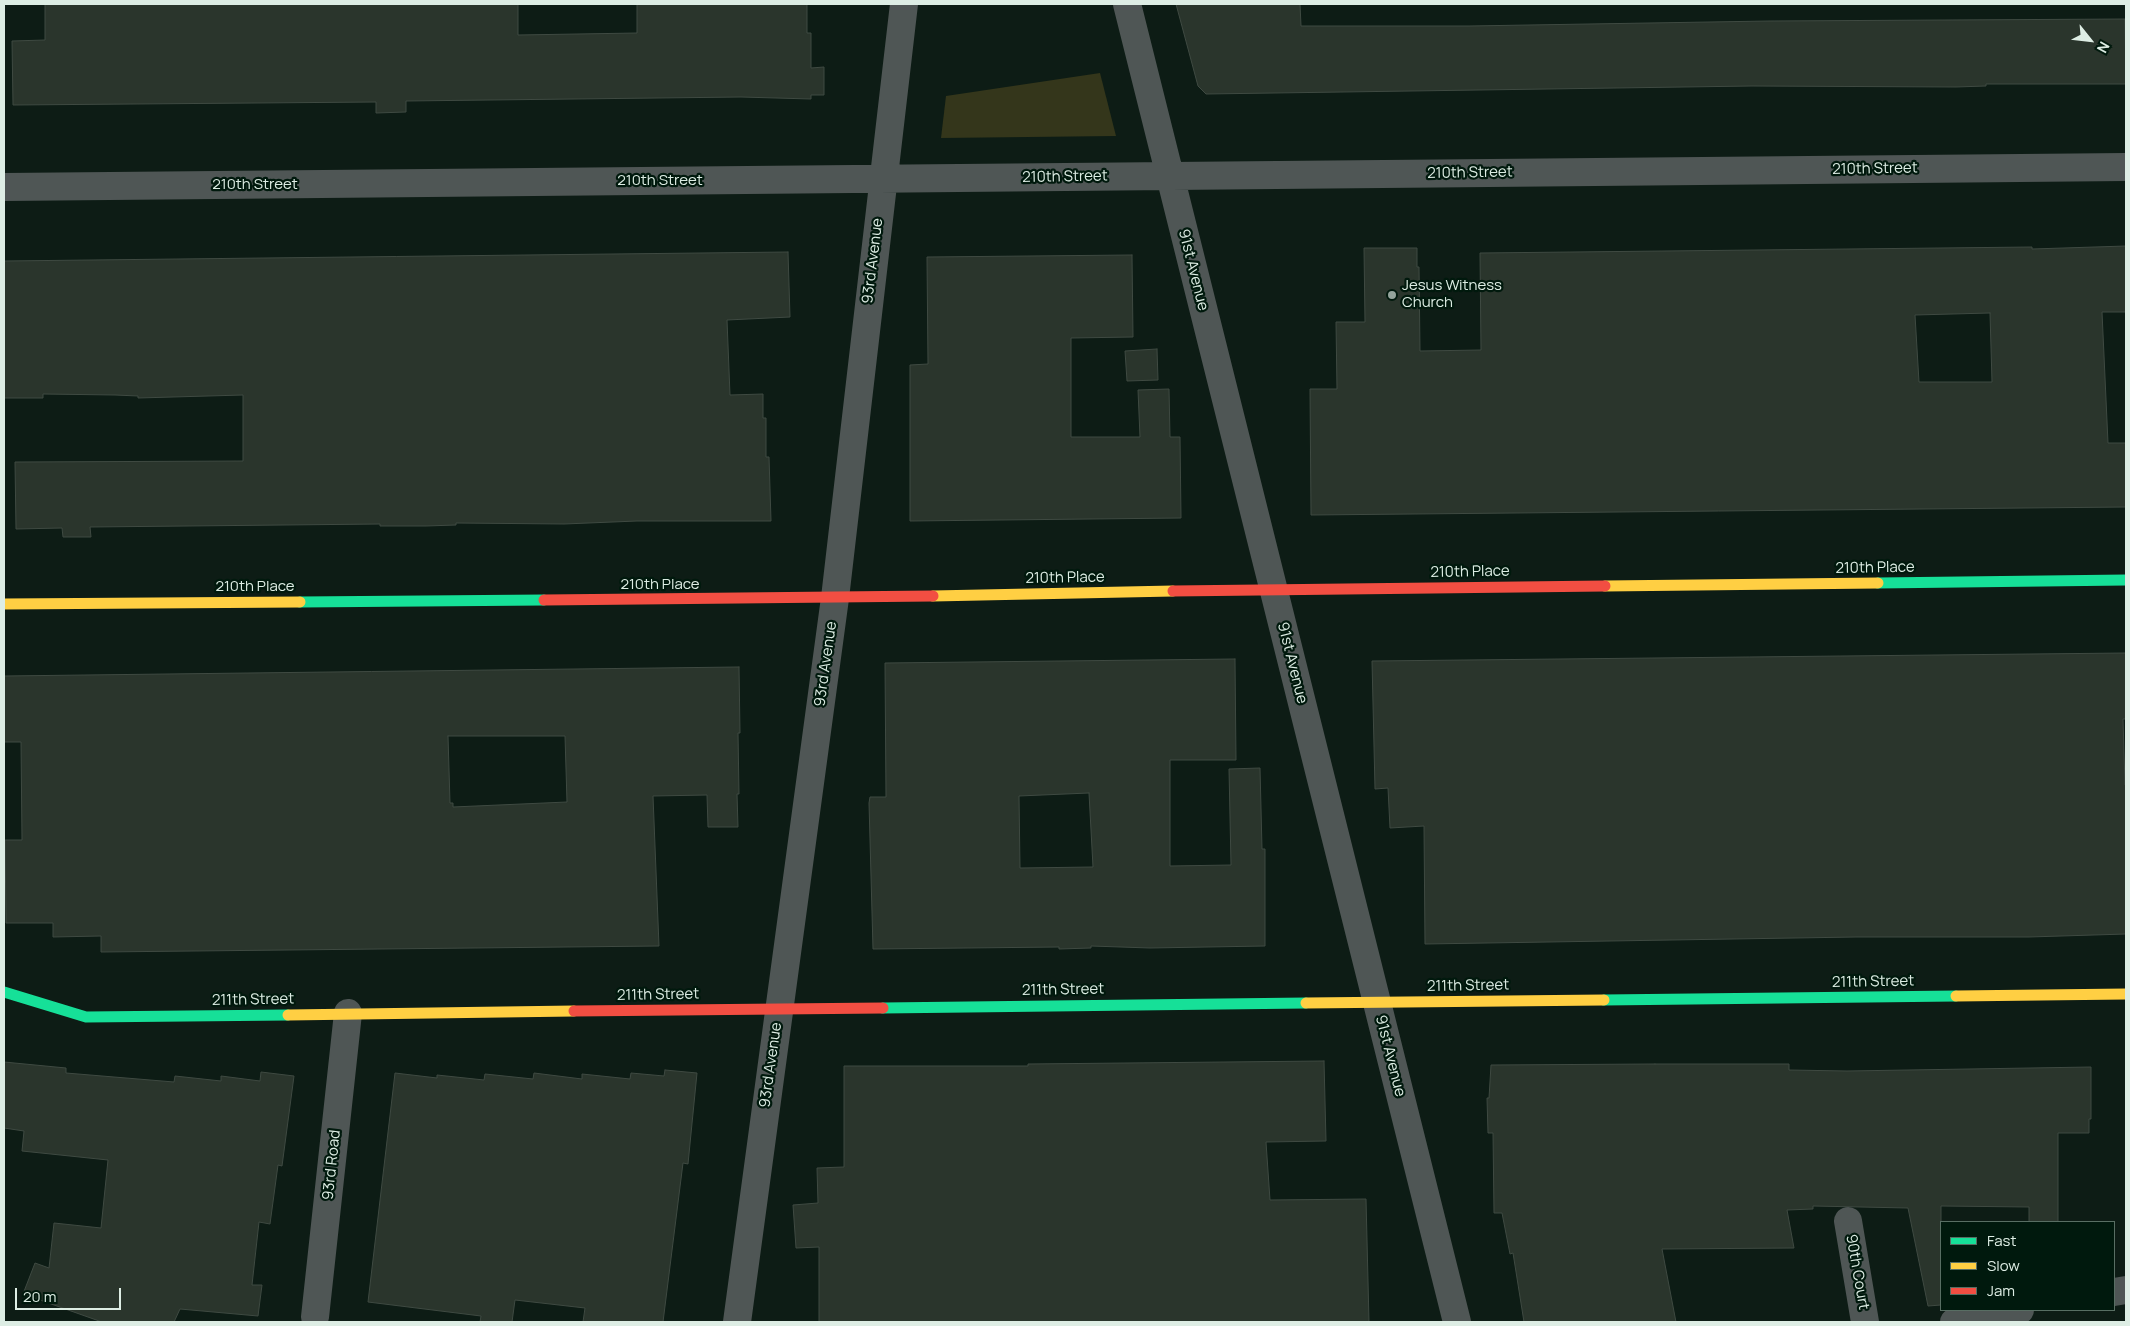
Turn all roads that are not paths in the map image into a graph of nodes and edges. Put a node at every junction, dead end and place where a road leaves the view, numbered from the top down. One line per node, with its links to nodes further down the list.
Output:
1 (904, 4): 5 (street, 93rd Avenue)
2 (1127, 4): 4 (street, 91st Avenue)
3 (2126, 166): 4 (street, 210th Street)
4 (1170, 176): 5 (street, 210th Street); 8 (street, 91st Avenue)
5 (882, 179): 6 (street, 210th Street); 9 (street, 93rd Avenue)
6 (4, 187)
7 (2126, 580): 8 (street, 210th Place)
8 (1273, 589): 9 (street, 210th Place); 13 (street, 91st Avenue)
9 (834, 598): 10 (street, 210th Place); 14 (street, 93rd Avenue)
10 (4, 604)
11 (4, 992): 15 (street, 211th Street)
12 (2126, 994): 13 (street, 211th Street)
13 (1377, 1002): 14 (street, 211th Street); 20 (street, 91st Avenue)
14 (779, 1008): 15 (street, 211th Street); 19 (street, 93rd Avenue)
15 (348, 1013): 18 (street, 93rd Road)
16 (1848, 1221): 21 (street, 90th Court)
17 (2014, 1311): 22 (street)
18 (315, 1317)
19 (737, 1322)
20 (1458, 1322)
21 (1865, 1322)
22 (1954, 1322)

